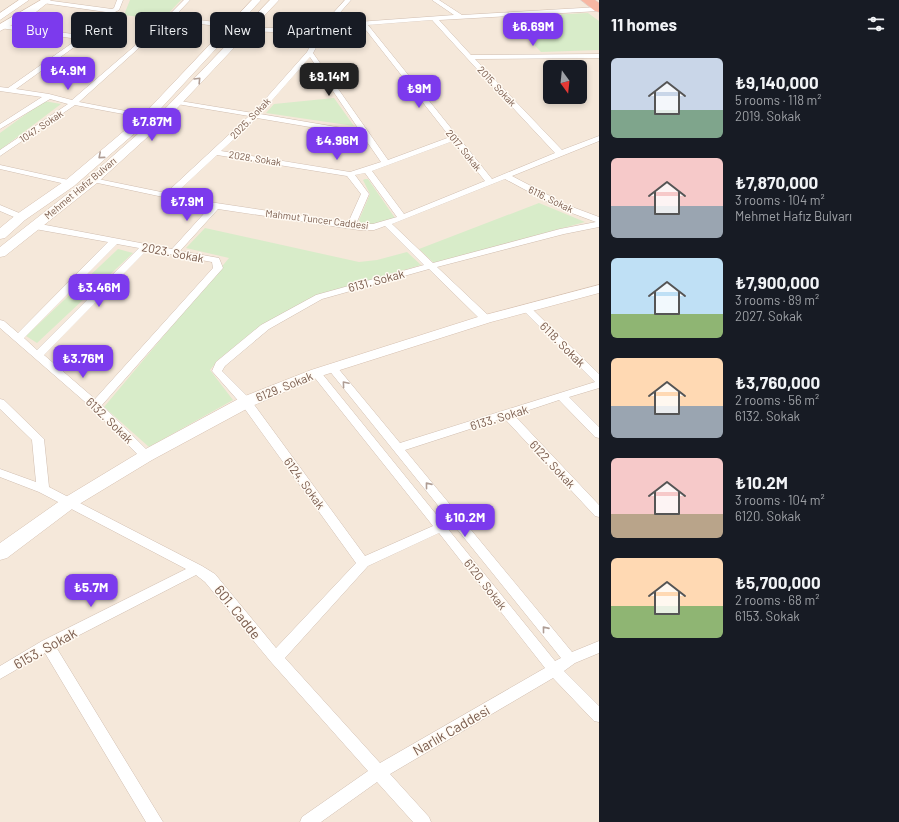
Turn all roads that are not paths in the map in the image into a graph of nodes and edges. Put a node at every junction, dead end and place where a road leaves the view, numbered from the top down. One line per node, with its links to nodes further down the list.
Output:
1 (25, 0): 15 (main road)
2 (120, 0): 9 (street)
3 (187, 0): 11 (street, 1047. Sokak)
4 (257, 0): 12 (main road, Mehmet Hafız Bulvarı)
5 (275, 0): 13 (main road, Mehmet Hafız Bulvarı)
6 (348, 0): 14 (street, 2025. Sokak)
7 (435, 0): 16 (street)
8 (587, 0): 10 (highway)
9 (46, 1): 19 (main road)
10 (599, 8): 16 (street)
11 (175, 12)
12 (245, 12)
13 (264, 12)
14 (337, 12)
15 (0, 17)
16 (461, 17): 17 (street)
17 (434, 18): 18 (street); 28 (street, 2015. Sokak)
18 (366, 24)
19 (1, 27): 31 (street)
20 (366, 27): 39 (street, 2017. Sokak)
21 (135, 48): 33 (street, 1047. Sokak)
22 (211, 48): 36 (main road, Mehmet Hafız Bulvarı)
23 (230, 48): 34 (main road, Mehmet Hafız Bulvarı, one-way to 23)
24 (313, 48): 25 (street, 2025. Sokak)
25 (310, 53): 35 (street, 2025. Sokak); 38 (street)
26 (588, 55): 27 (street); 28 (street); 29 (street)
27 (599, 56)
28 (470, 57): 43 (street, 2015. Sokak)
29 (599, 63)
30 (0, 89): 31 (street)
31 (10, 90): 32 (street)
32 (49, 96): 33 (street); 37 (street)
33 (74, 102): 36 (street); 42 (street, 1047. Sokak)
34 (177, 102): 35 (street); 49 (main road, Mehmet Hafız Bulvarı)
35 (254, 116): 38 (street); 41 (street, 2025. Sokak)
36 (147, 117): 51 (main road, Mehmet Hafız Bulvarı, one-way to 51)
37 (0, 127)
38 (366, 134): 44 (street)
39 (454, 138): 44 (street, 2028. Sokak); 50 (street, 2017. Sokak)
40 (599, 138): 43 (street, Mahmut Tuncer Caddesi)
41 (216, 152): 47 (street, 2028. Sokak); 52 (street, 2025. Sokak)
42 (0, 154)
43 (561, 154): 48 (street, Mahmut Tuncer Caddesi)
44 (386, 163): 46 (street, 2028. Sokak)
45 (0, 167): 51 (street)
46 (367, 170): 47 (street, 2028. Sokak); 56 (street)
47 (350, 174): 61 (street)
48 (505, 176): 50 (street, Mahmut Tuncer Caddesi); 57 (street, 6116. Sokak)
49 (93, 180): 52 (street, Mahmut Tuncer Caddesi); 60 (main road, Mehmet Hafız Bulvarı)
50 (490, 182): 56 (street, Mahmut Tuncer Caddesi)
51 (70, 183): 55 (main road, Mehmet Hafız Bulvarı)
52 (168, 196): 53 (street, Mahmut Tuncer Caddesi)
53 (216, 206): 61 (street, Mahmut Tuncer Caddesi); 66 (street)
54 (0, 208): 55 (street)
55 (21, 217): 62 (main road, Mehmet Hafız Bulvarı)
56 (402, 218): 58 (street, Mahmut Tuncer Caddesi)
57 (599, 220)
58 (386, 224): 61 (street, Mahmut Tuncer Caddesi); 67 (street)
59 (599, 224): 67 (street, 6131. Sokak)
60 (35, 226): 63 (street, 2023. Sokak); 65 (main road, Mehmet Hafız Bulvarı)
61 (351, 226)
62 (0, 235)
63 (116, 240): 64 (street, 2023. Sokak); 72 (street)
64 (145, 246): 66 (street, 2023. Sokak); 73 (street)
65 (0, 252)
66 (174, 252): 81 (street, 2023. Sokak)
67 (432, 266): 70 (street); 79 (street, 6131. Sokak)
68 (599, 289): 69 (main road, 6129. Sokak)
69 (526, 308): 70 (main road, 6129. Sokak); 76 (street, 6118. Sokak)
70 (486, 319): 74 (main road, 6129. Sokak)
71 (0, 323): 72 (street, 6132. Sokak)
72 (18, 338): 73 (street, 6132. Sokak)
73 (38, 355): 81 (street, 6132. Sokak)
74 (333, 369): 75 (main road, 6129. Sokak); 84 (street, one-way to 74)
75 (316, 373): 79 (main road, 6129. Sokak); 90 (street, 6120. Sokak)
76 (599, 380)
77 (599, 384): 78 (street, 6133. Sokak)
78 (562, 396): 82 (street, 6133. Sokak); 83 (street)
79 (246, 402): 85 (main road, 6129. Sokak); 92 (street, 6124. Sokak)
80 (0, 403): 87 (street)
81 (96, 405): 85 (street, 6132. Sokak)
82 (507, 414): 84 (street, 6133. Sokak); 89 (street, 6122. Sokak)
83 (599, 434)
84 (398, 448): 97 (street, one-way to 84)
85 (146, 456): 88 (main road, 6129. Sokak)
86 (0, 473): 87 (street, 601. Cadde)
87 (43, 489): 88 (street, 601. Cadde)
88 (70, 502): 91 (main road, 6129. Sokak); 93 (street, 601. Cadde)
89 (599, 513)
90 (441, 527): 92 (street); 98 (street, 6120. Sokak)
91 (0, 552)
92 (363, 563): 96 (street)
93 (196, 569): 94 (street, 6153. Sokak); 96 (street, 601. Cadde)
94 (47, 645): 99 (street, 6153. Sokak); 102 (street)
95 (599, 647): 97 (street, Narlık Caddesi)
96 (276, 658): 101 (street, 601. Cadde)
97 (570, 659): 98 (street, Narlık Caddesi)
98 (554, 670): 100 (street, 6120. Sokak); 101 (street, Narlık Caddesi)
99 (0, 673)
100 (599, 716)
101 (380, 772): 103 (street, Narlık Caddesi); 104 (street, 601. Cadde)
102 (156, 822)
103 (308, 822)
104 (423, 822)

